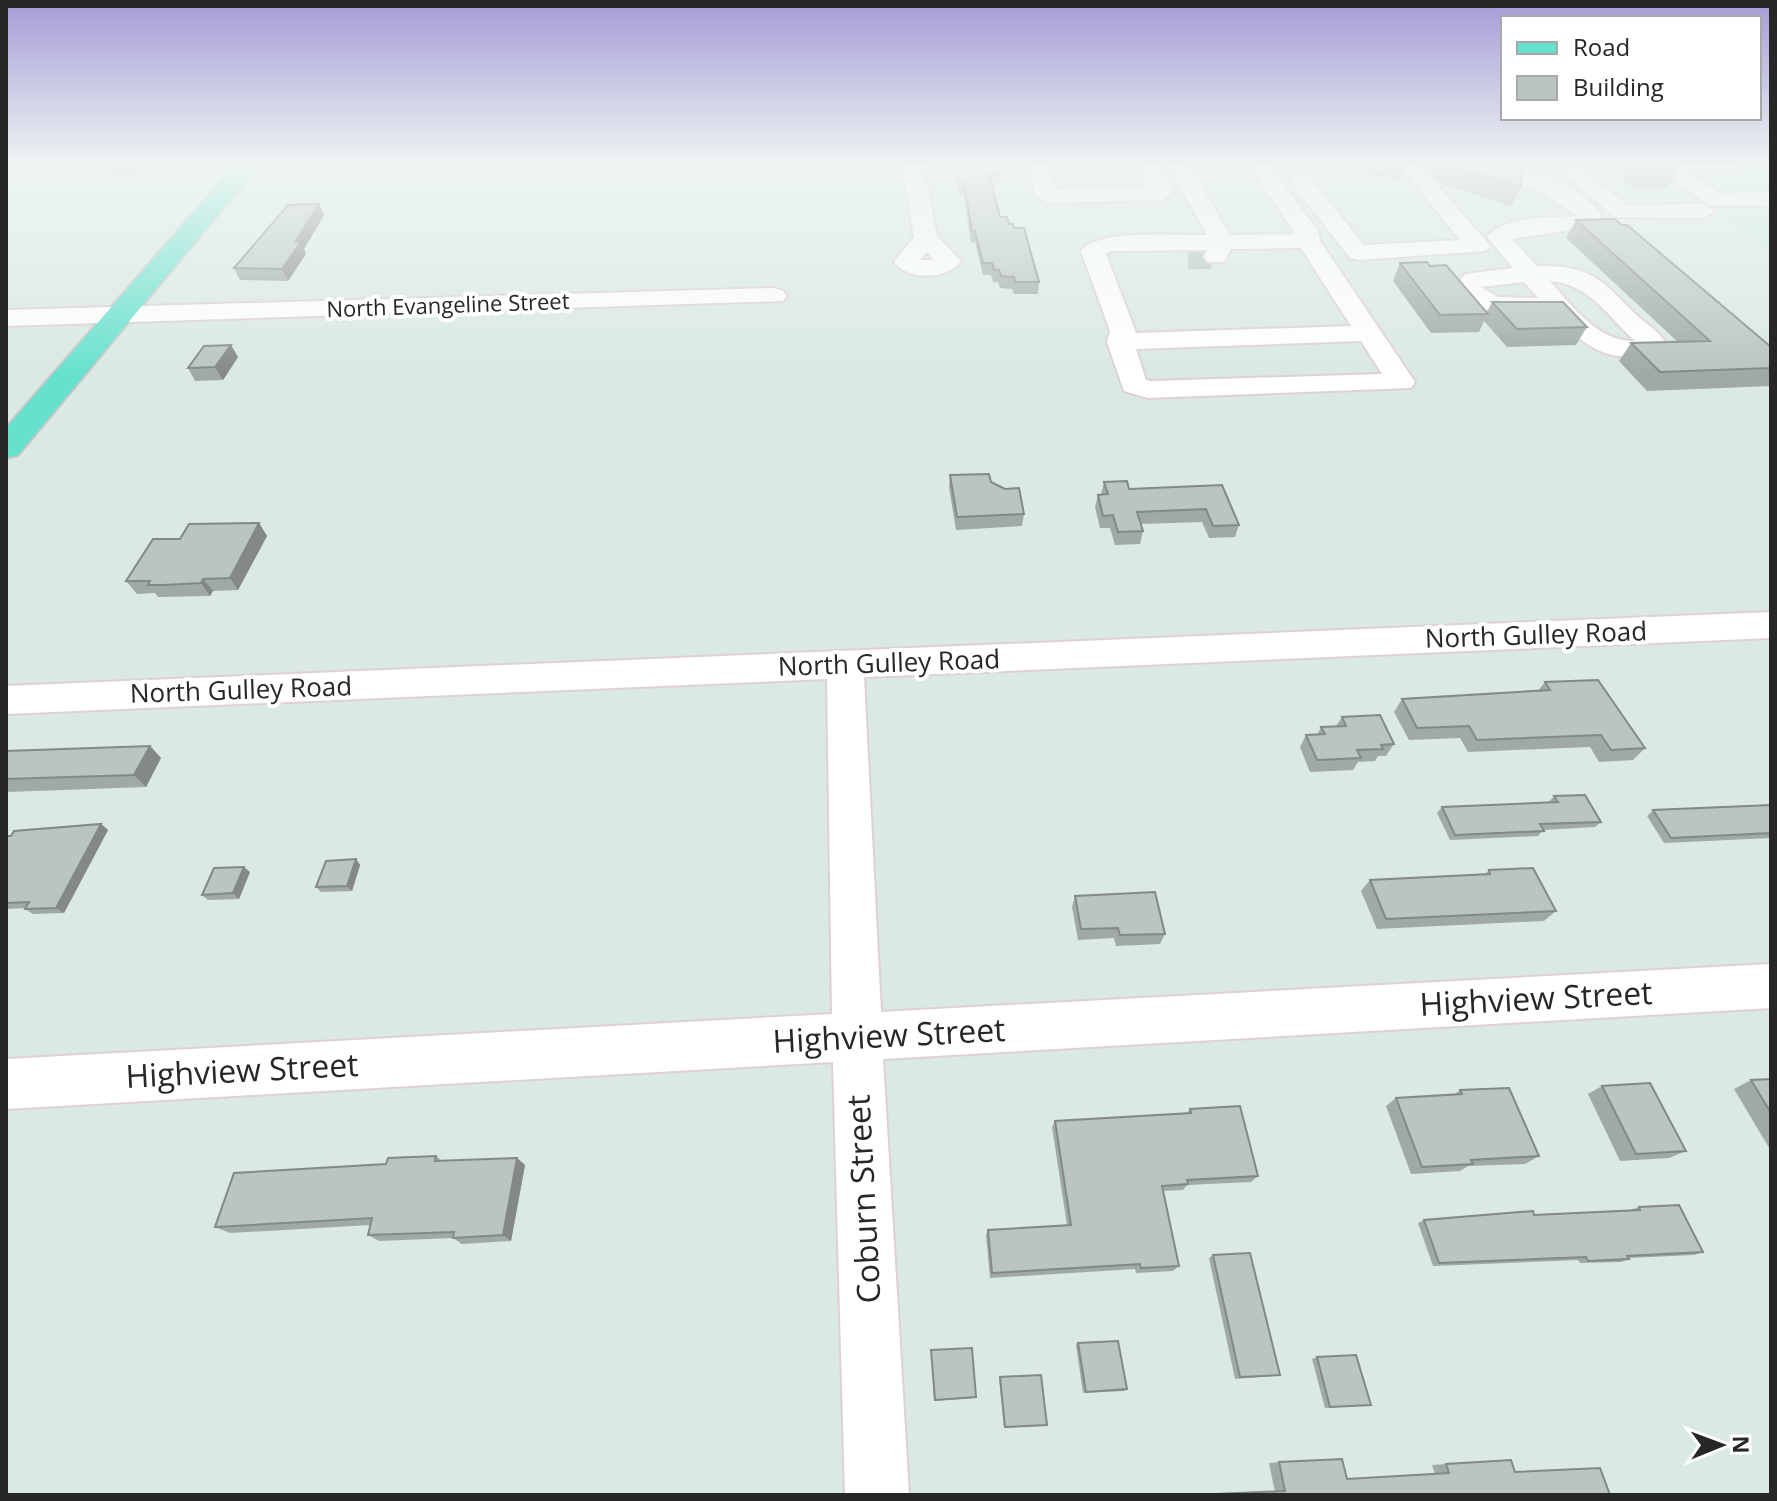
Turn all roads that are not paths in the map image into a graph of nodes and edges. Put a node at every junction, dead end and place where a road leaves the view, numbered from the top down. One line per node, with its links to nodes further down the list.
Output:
1 (189, 235): 16 (main road)
2 (925, 235): 8 (street)
3 (1212, 235): 11 (street)
4 (1307, 235): 9 (street)
5 (1344, 235): 6 (street)
6 (1469, 235)
7 (1500, 235): 13 (street)
8 (926, 238)
9 (1308, 241): 10 (street); 11 (street)
10 (1157, 243): 11 (street); 12 (street)
11 (1219, 250)
12 (1188, 258)
13 (1534, 275): 15 (street); 15 (street); 15 (street)
14 (774, 296): 16 (street, North Evangeline Street)
15 (1561, 306)
16 (121, 315): 17 (street, North Evangeline Street); 18 (main road)
17 (6, 318)
18 (6, 448)
19 (1771, 625): 20 (street, North Gulley Road)
20 (845, 664): 21 (street, North Gulley Road); 23 (street, Coburn Street)
21 (6, 700)
22 (1771, 986): 23 (street, Highview Street)
23 (857, 1037): 24 (street, Highview Street); 25 (street, Coburn Street)
24 (6, 1084)
25 (877, 1495)

